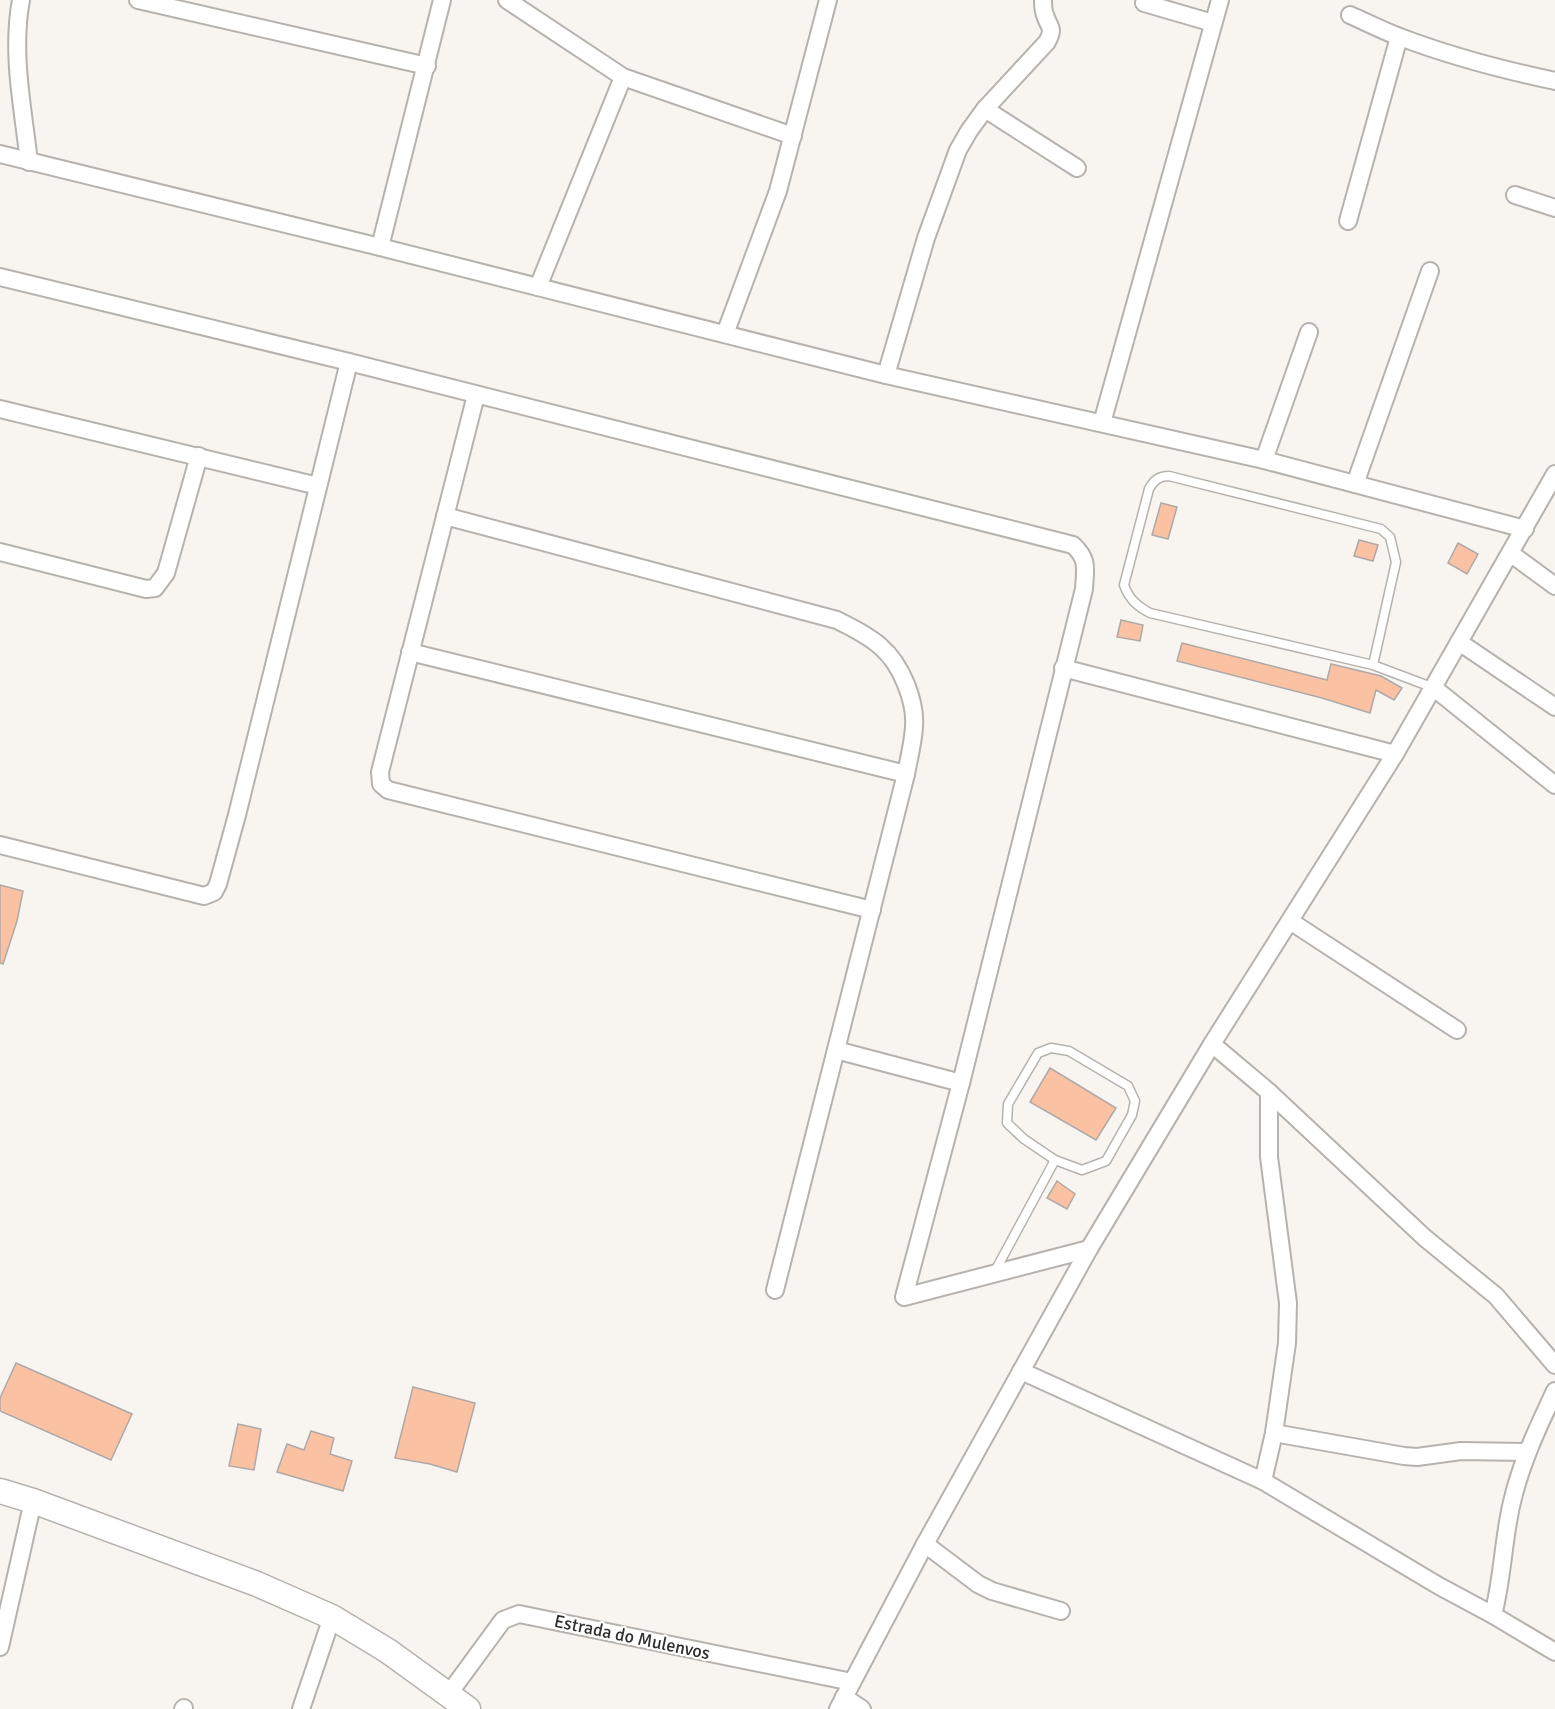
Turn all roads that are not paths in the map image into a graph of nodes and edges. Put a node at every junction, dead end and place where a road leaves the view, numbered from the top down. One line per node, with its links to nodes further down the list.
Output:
1 (21, 0): 18 (street)
2 (138, 0): 12 (street)
3 (442, 0): 12 (street)
4 (507, 0): 13 (street)
5 (828, 0): 16 (street)
6 (1043, 0): 15 (street)
7 (1220, 0): 10 (street)
8 (1144, 3): 10 (street)
9 (1350, 15): 11 (street)
10 (1213, 23): 33 (street)
11 (1399, 37): 14 (street); 22 (street)
12 (427, 66): 23 (street)
13 (623, 77): 16 (street); 26 (street)
14 (1555, 81)
15 (985, 109): 19 (street); 30 (street)
16 (793, 136): 28 (street)
17 (0, 154): 18 (street)
18 (28, 162): 23 (street)
19 (1077, 168)
20 (1515, 195): 21 (street)
21 (1555, 208)
22 (1348, 221)
23 (380, 247): 26 (street)
24 (1430, 271): 37 (street)
25 (0, 277): 29 (street)
26 (538, 287): 28 (street)
27 (1309, 332): 35 (street)
28 (725, 333): 30 (street)
29 (349, 362): 31 (street); 38 (street)
30 (886, 375): 33 (street)
31 (476, 395): 40 (street); 48 (street)
32 (0, 409): 34 (street)
33 (1102, 423): 35 (street)
34 (199, 456): 38 (street); 42 (street)
35 (1264, 460): 37 (street)
36 (1555, 474): 39 (street)
37 (1354, 484): 41 (street)
38 (318, 486): 54 (street)
39 (1548, 502): 41 (street)
40 (445, 516): 46 (street); 52 (street)
41 (1525, 529): 43 (street)
42 (0, 552)
43 (1510, 553): 44 (street); 45 (street)
44 (1555, 586)
45 (1459, 642): 49 (street); 50 (street)
46 (410, 652): 52 (street); 55 (street)
47 (1373, 665): 47 (lane); 49 (lane)
48 (1062, 668): 51 (street); 60 (street)
49 (1434, 688): 51 (street); 53 (street)
50 (1555, 706)
51 (1395, 754): 56 (street)
52 (906, 774): 55 (street)
53 (1555, 785)
54 (0, 845)
55 (872, 910): 59 (street)
56 (1290, 921): 57 (street); 58 (street)
57 (1457, 1030)
58 (1212, 1044): 61 (street); 63 (street)
59 (836, 1050): 60 (street); 65 (street)
60 (961, 1083): 64 (street)
61 (1269, 1092): 66 (street); 69 (street)
62 (1055, 1160): 62 (lane); 64 (lane)
63 (1089, 1249): 64 (street); 67 (street)
64 (994, 1273)
65 (775, 1290)
66 (1555, 1365)
67 (1021, 1371): 71 (street); 74 (street)
68 (1555, 1391): 70 (street)
69 (1274, 1433): 70 (street); 71 (street)
70 (1527, 1452): 76 (street)
71 (1263, 1481): 76 (street)
72 (0, 1491): 73 (street)
73 (33, 1501): 77 (street); 78 (street)
74 (925, 1544): 75 (street); 81 (street)
75 (1061, 1611)
76 (1493, 1615): 79 (street)
77 (332, 1617): 80 (street); 82 (street)
78 (0, 1647)
79 (1555, 1652)
80 (448, 1695): 81 (street, Estrada do Mulenvos); 83 (street)
81 (845, 1696): 84 (street)
82 (301, 1709)
83 (468, 1709)
84 (862, 1709)

